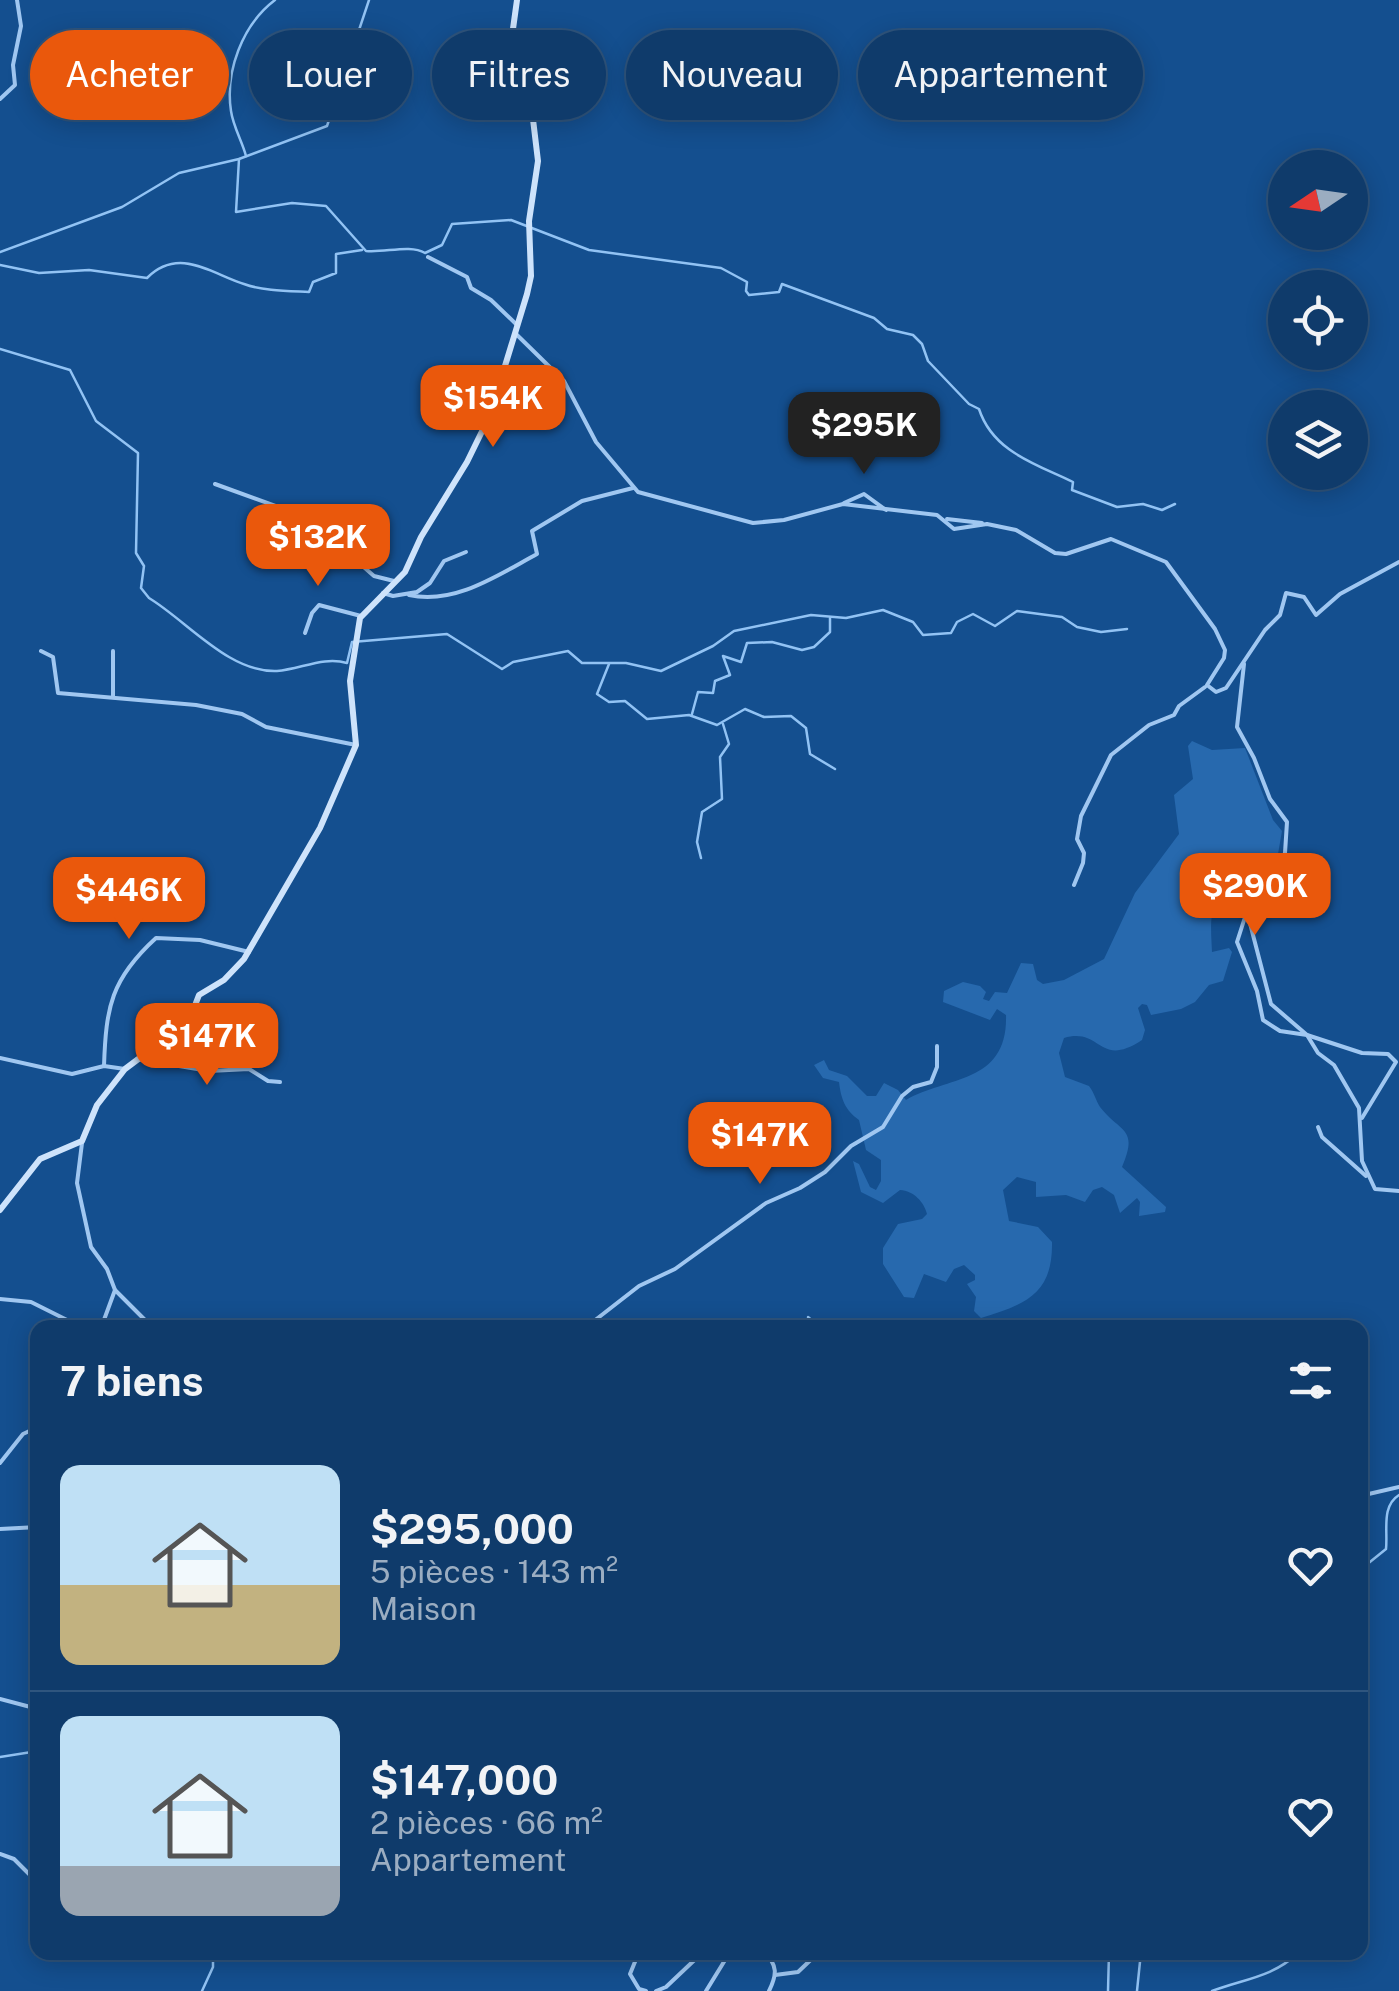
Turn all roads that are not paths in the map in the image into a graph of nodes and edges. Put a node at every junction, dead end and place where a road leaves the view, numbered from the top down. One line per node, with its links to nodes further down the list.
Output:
1 (17, 0): 3 (street)
2 (517, 0): 5 (street)
3 (0, 99)
4 (428, 257): 5 (street)
5 (516, 329): 7 (street); 12 (street)
6 (215, 484): 12 (street)
7 (634, 488): 8 (street); 14 (street)
8 (844, 504): 9 (street); 9 (street)
9 (886, 510): 20 (street)
10 (466, 552): 14 (street)
11 (1399, 562): 19 (street)
12 (394, 580): 13 (street)
13 (382, 593): 14 (street); 15 (street)
14 (409, 595)
15 (362, 616): 16 (street); 22 (street)
16 (305, 632)
17 (112, 650): 21 (street)
18 (41, 652): 21 (street)
19 (1244, 664): 20 (street); 24 (street)
20 (1206, 686): 23 (street)
21 (113, 697): 22 (street)
22 (356, 745): 25 (street)
23 (1074, 885)
24 (1248, 912): 26 (street); 26 (street)
25 (249, 952): 29 (street); 30 (street)
26 (1307, 1034): 33 (street); 33 (street)
27 (937, 1046): 44 (street)
28 (0, 1058): 30 (street)
29 (138, 1059): 31 (street); 32 (street)
30 (104, 1066): 31 (street)
31 (125, 1069): 35 (street)
32 (280, 1082)
33 (1362, 1118): 36 (street)
34 (1318, 1127): 36 (street)
35 (82, 1140): 38 (street); 39 (street)
36 (1370, 1179): 37 (street)
37 (1399, 1191)
38 (0, 1210)
39 (115, 1290): 42 (street); 43 (street)
40 (0, 1299): 41 (street)
41 (67, 1320)
42 (103, 1320)
43 (145, 1320)
44 (595, 1320)
45 (30, 1431): 46 (street)
46 (0, 1463)
47 (1399, 1486): 48 (street)
48 (1368, 1494)
49 (30, 1527): 50 (street)
50 (0, 1529)
51 (0, 1699): 52 (street)
52 (30, 1707)
53 (0, 1854): 54 (street)
54 (30, 1876)
55 (636, 1960): 61 (street)
56 (695, 1960): 62 (street)
57 (725, 1960): 63 (street)
58 (773, 1960): 60 (street)
59 (811, 1960): 60 (street)
60 (776, 1975): 64 (street)
61 (646, 1991)
62 (656, 1991)
63 (706, 1991)
64 (770, 1991)

